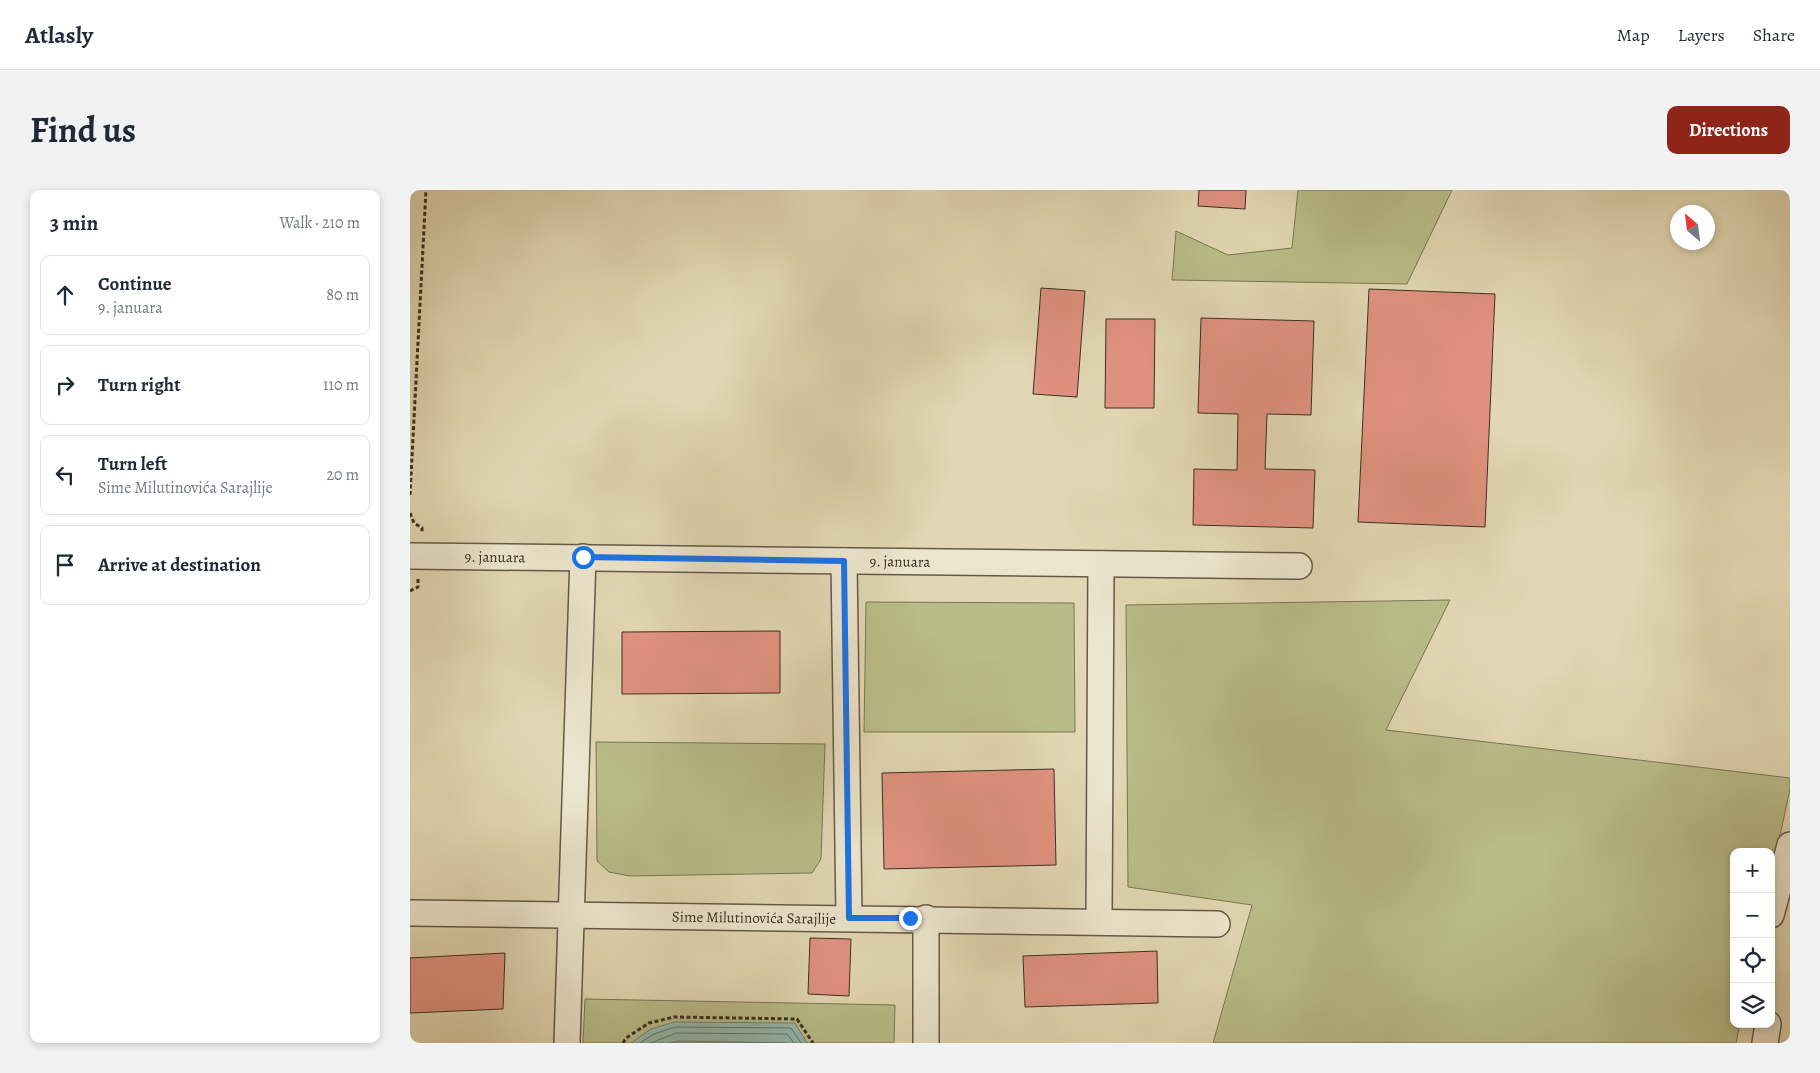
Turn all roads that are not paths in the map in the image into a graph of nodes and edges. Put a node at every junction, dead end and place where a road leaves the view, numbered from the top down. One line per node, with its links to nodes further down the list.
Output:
1 (410, 556): 2 (street, 9. januara)
2 (583, 557): 3 (street, 9. januara); 9 (street)
3 (844, 561): 4 (street, 9. januara); 10 (street)
4 (1101, 564): 5 (street, 9. januara); 12 (street)
5 (1299, 566)
6 (1790, 845): 7 (street)
7 (1775, 900)
8 (410, 913): 9 (street, Sime Milutinovića Sarajlije)
9 (571, 917): 10 (street, Sime Milutinovića Sarajlije); 15 (street)
10 (849, 918): 11 (street, Sime Milutinovića Sarajlije)
11 (926, 918): 12 (street, Sime Milutinovića Sarajlije); 16 (street)
12 (1100, 922): 13 (street, Sime Milutinovića Sarajlije)
13 (1217, 924)
14 (1767, 1028): 17 (street)
15 (567, 1043)
16 (926, 1043)
17 (1765, 1043)

